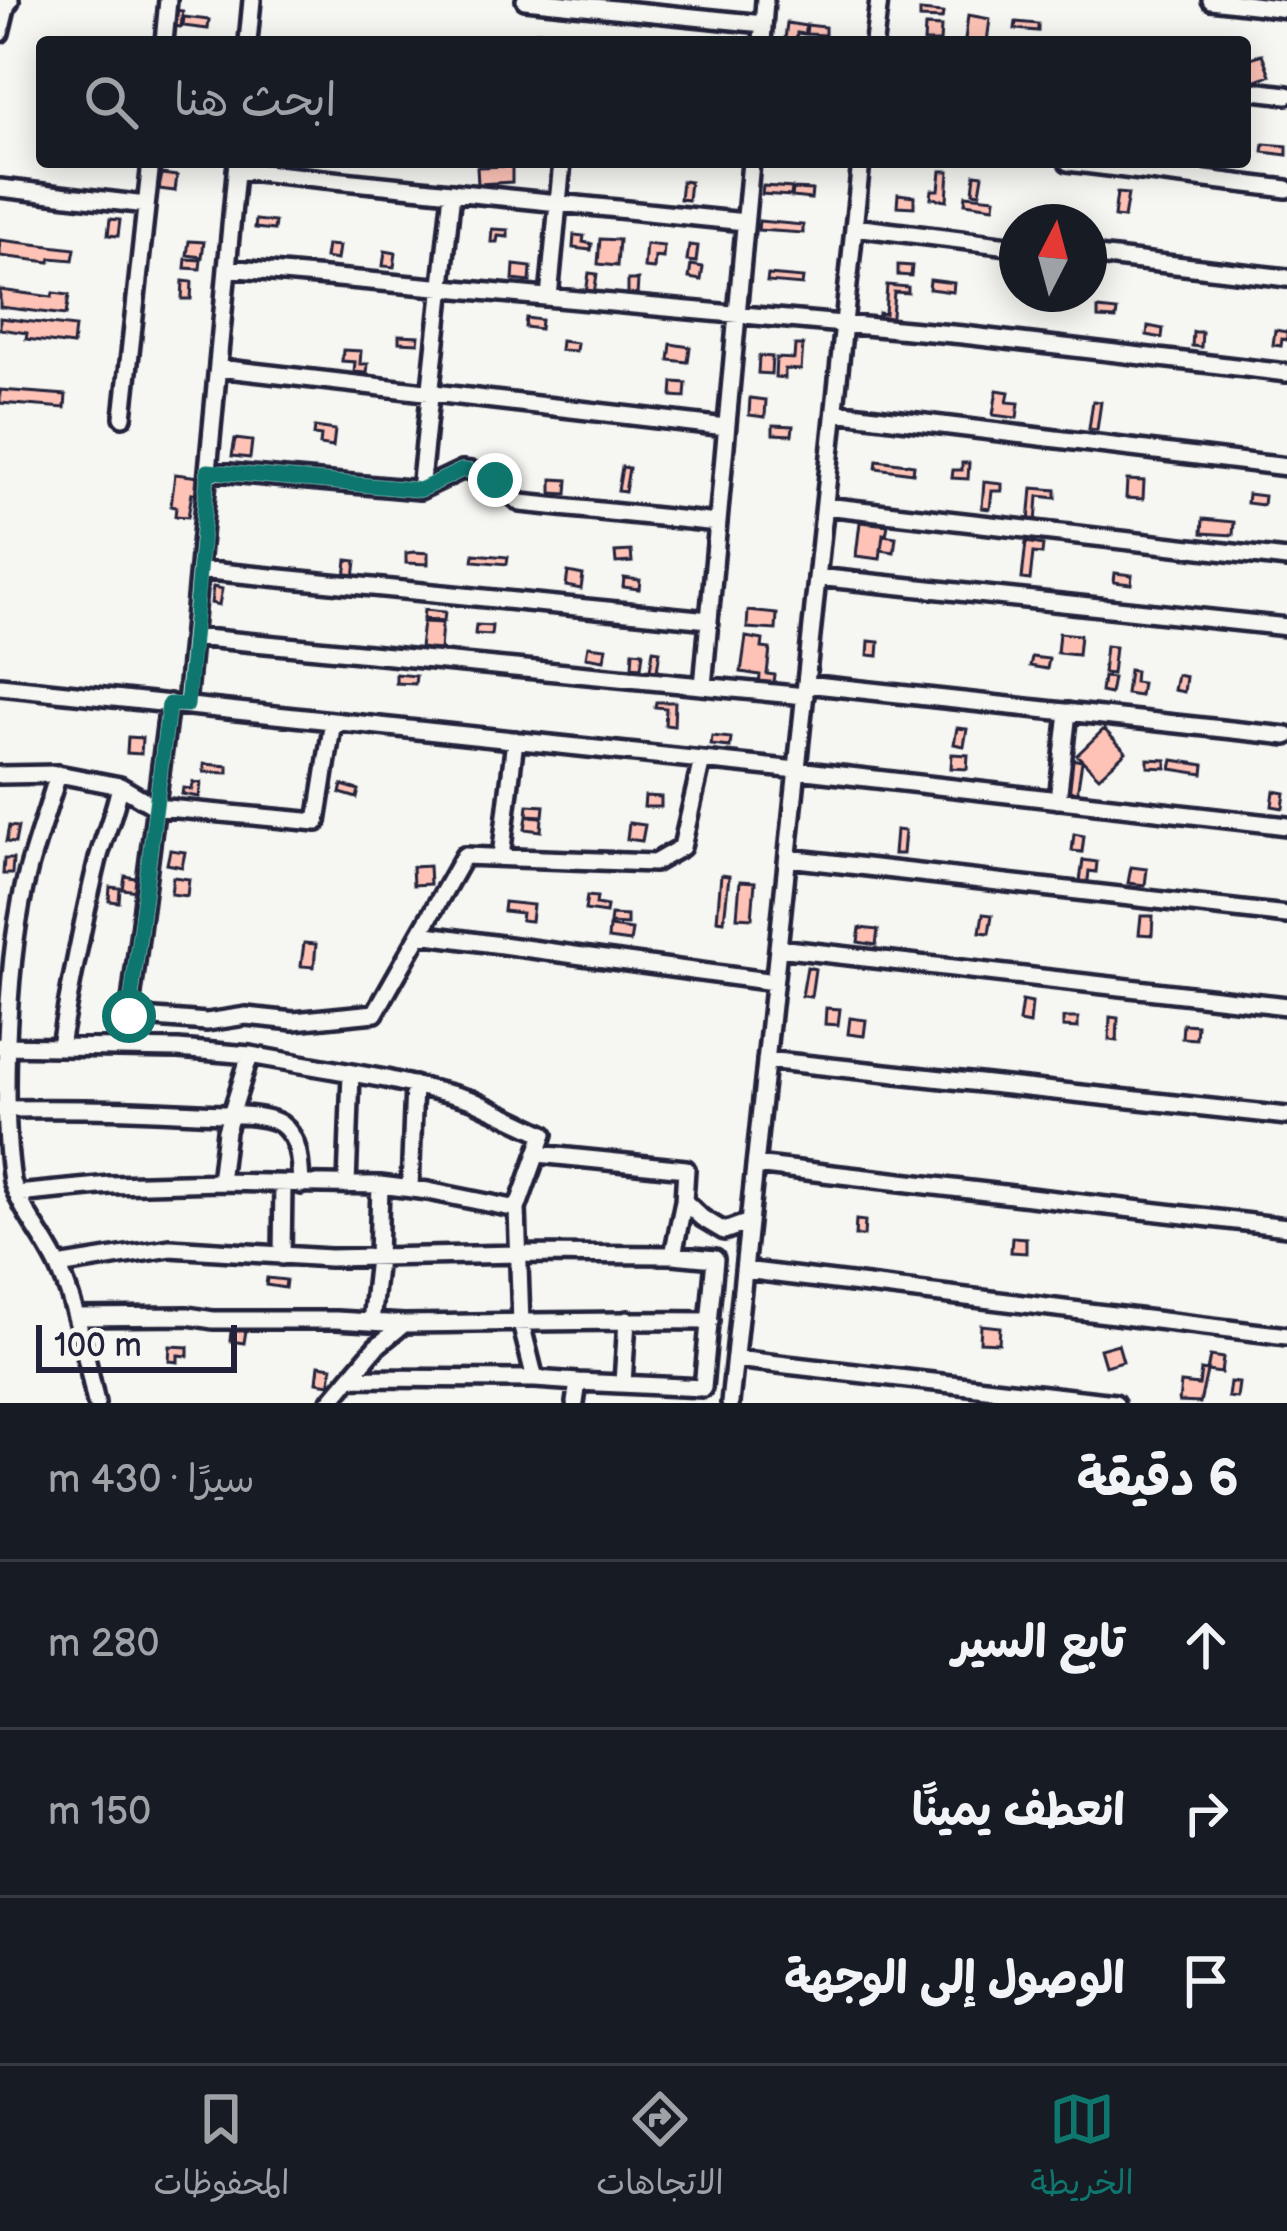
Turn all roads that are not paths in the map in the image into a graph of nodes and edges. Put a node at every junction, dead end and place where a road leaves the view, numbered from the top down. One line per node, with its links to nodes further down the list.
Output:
1 (168, 0): 11 (street)
2 (252, 0): 12 (street)
3 (525, 0): 9 (street)
4 (766, 0): 9 (street)
5 (879, 0): 14 (street)
6 (1211, 0): 8 (street)
7 (5, 1): 10 (street)
8 (1287, 9)
9 (763, 24): 13 (street)
10 (0, 33)
11 (165, 36)
12 (249, 36)
13 (762, 36)
14 (875, 36)
15 (1251, 91): 16 (street)
16 (1287, 95)
17 (150, 168): 28 (street)
18 (236, 168): 33 (street)
19 (253, 168): 26 (street)
20 (561, 168): 27 (street)
21 (750, 168): 29 (street)
22 (861, 168): 30 (street)
23 (1119, 168): 25 (street)
24 (0, 188): 28 (street)
25 (1287, 188)
26 (452, 192): 27 (street); 35 (street)
27 (558, 203): 29 (street); 36 (street)
28 (146, 205): 43 (street)
29 (745, 222): 37 (street)
30 (854, 227): 31 (street); 38 (street)
31 (999, 245)
32 (1107, 257): 34 (street)
33 (227, 268): 35 (street); 39 (street)
34 (1287, 278)
35 (442, 287): 36 (street); 41 (street)
36 (550, 297): 37 (street)
37 (736, 314): 38 (street); 44 (street)
38 (844, 324): 40 (street); 42 (street)
39 (218, 368): 41 (street); 46 (street)
40 (1287, 373)
41 (430, 392): 44 (street); 47 (street)
42 (835, 412): 45 (street); 48 (street)
43 (123, 417)
44 (726, 427): 49 (street)
45 (1287, 467)
46 (208, 471): 47 (street); 51 (street)
47 (420, 490): 49 (street)
48 (825, 506): 50 (street); 52 (street)
49 (718, 523): 53 (street)
50 (1287, 559)
51 (199, 570): 53 (street); 55 (street)
52 (818, 577): 54 (street); 58 (street)
53 (709, 620): 57 (street)
54 (1287, 627)
55 (193, 637): 57 (street); 59 (street)
56 (0, 686): 59 (street)
57 (703, 686): 58 (street)
58 (806, 690): 60 (street); 65 (street)
59 (178, 704): 61 (street); 70 (street)
60 (1068, 712): 62 (street); 69 (street)
61 (333, 721): 63 (street); 70 (street)
62 (1287, 736)
63 (515, 740): 64 (street); 72 (street)
64 (702, 760): 65 (street); 72 (street)
65 (797, 770): 69 (street); 73 (street)
66 (58, 774): 67 (street); 68 (street); 81 (street)
67 (0, 775)
68 (120, 786): 70 (street); 80 (street)
69 (1058, 800): 71 (street)
70 (155, 807): 79 (street)
71 (1287, 826)
72 (501, 857): 75 (street)
73 (788, 858): 74 (street); 76 (street)
74 (1287, 915)
75 (420, 934): 77 (street); 79 (street)
76 (778, 948): 77 (street); 78 (street)
77 (775, 982): 84 (street)
78 (1287, 1006)
79 (129, 1016): 82 (street)
80 (60, 1045): 81 (street); 82 (street)
81 (2, 1047): 87 (street)
82 (124, 1048): 83 (street)
83 (250, 1055): 85 (street); 88 (street)
84 (766, 1060): 89 (street); 91 (street)
85 (351, 1073): 86 (street); 96 (street)
86 (414, 1085): 90 (street); 98 (street)
87 (1, 1109): 88 (street); 92 (street)
88 (232, 1114): 93 (street); 95 (street)
89 (1287, 1116)
90 (538, 1154): 100 (street); 101 (street)
91 (755, 1165): 102 (street); 103 (street)
92 (5, 1176): 99 (street)
93 (220, 1182): 94 (street); 99 (street)
94 (283, 1184): 95 (street); 106 (street)
95 (301, 1185): 96 (street)
96 (347, 1185): 97 (street)
97 (380, 1185): 98 (street); 107 (street)
98 (410, 1188): 101 (street)
99 (16, 1194): 108 (street)
100 (684, 1202): 102 (street); 105 (street)
101 (517, 1209): 104 (street)
102 (749, 1222): 109 (street)
103 (1287, 1227)
104 (519, 1254): 105 (street); 107 (street); 114 (street)
105 (673, 1255): 112 (street)
106 (282, 1256): 107 (street); 108 (street)
107 (378, 1258): 113 (street)
108 (58, 1266): 110 (street)
109 (744, 1270): 116 (street); 117 (street)
110 (76, 1317): 113 (street); 122 (street)
111 (627, 1320): 112 (street); 114 (street); 121 (street)
112 (710, 1321): 121 (street)
113 (371, 1322): 115 (street)
114 (520, 1323): 115 (street); 119 (street)
115 (404, 1324): 118 (street)
116 (1287, 1336)
117 (735, 1358): 125 (street); 126 (street)
118 (350, 1378): 119 (street); 123 (street)
119 (536, 1379): 120 (street)
120 (578, 1382): 121 (street); 124 (street)
121 (622, 1384)
122 (97, 1403)
123 (329, 1403)
124 (575, 1403)
125 (730, 1403)
126 (1115, 1403)

